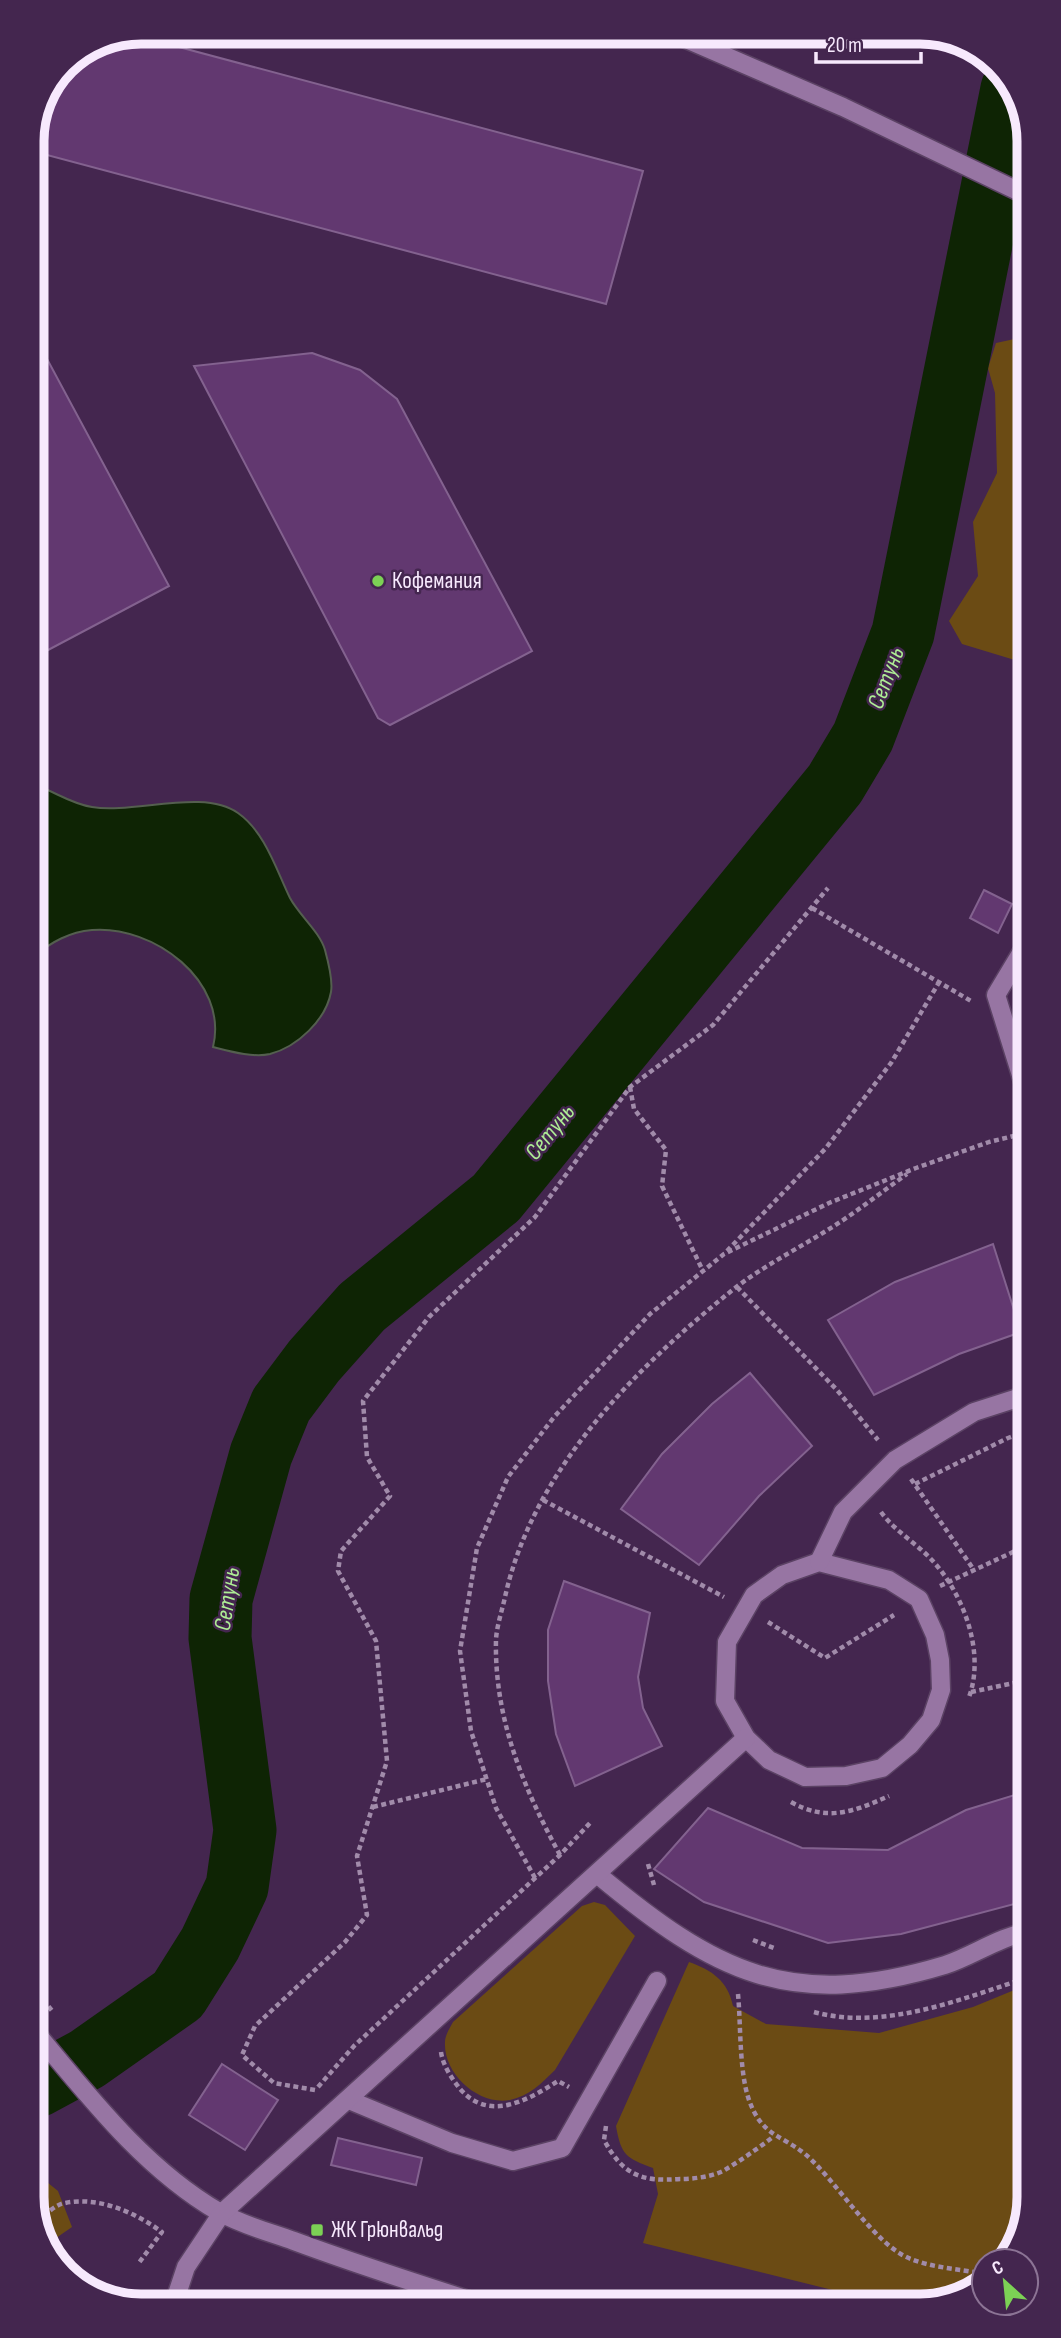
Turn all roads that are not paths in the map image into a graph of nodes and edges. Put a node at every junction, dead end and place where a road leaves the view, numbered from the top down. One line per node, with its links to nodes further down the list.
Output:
1 (698, 44): 2 (street)
2 (1017, 191)
3 (1017, 960): 4 (street)
4 (1017, 1062)
5 (1017, 1398): 6 (street)
6 (819, 1562): 7 (street); 7 (street)
7 (746, 1738): 8 (street)
8 (597, 1874): 9 (street); 12 (street)
9 (1017, 1937)
10 (657, 1981): 12 (street)
11 (44, 2042): 13 (street)
12 (349, 2100): 13 (street)
13 (222, 2213): 14 (street); 15 (street)
14 (177, 2294)
15 (450, 2294)

